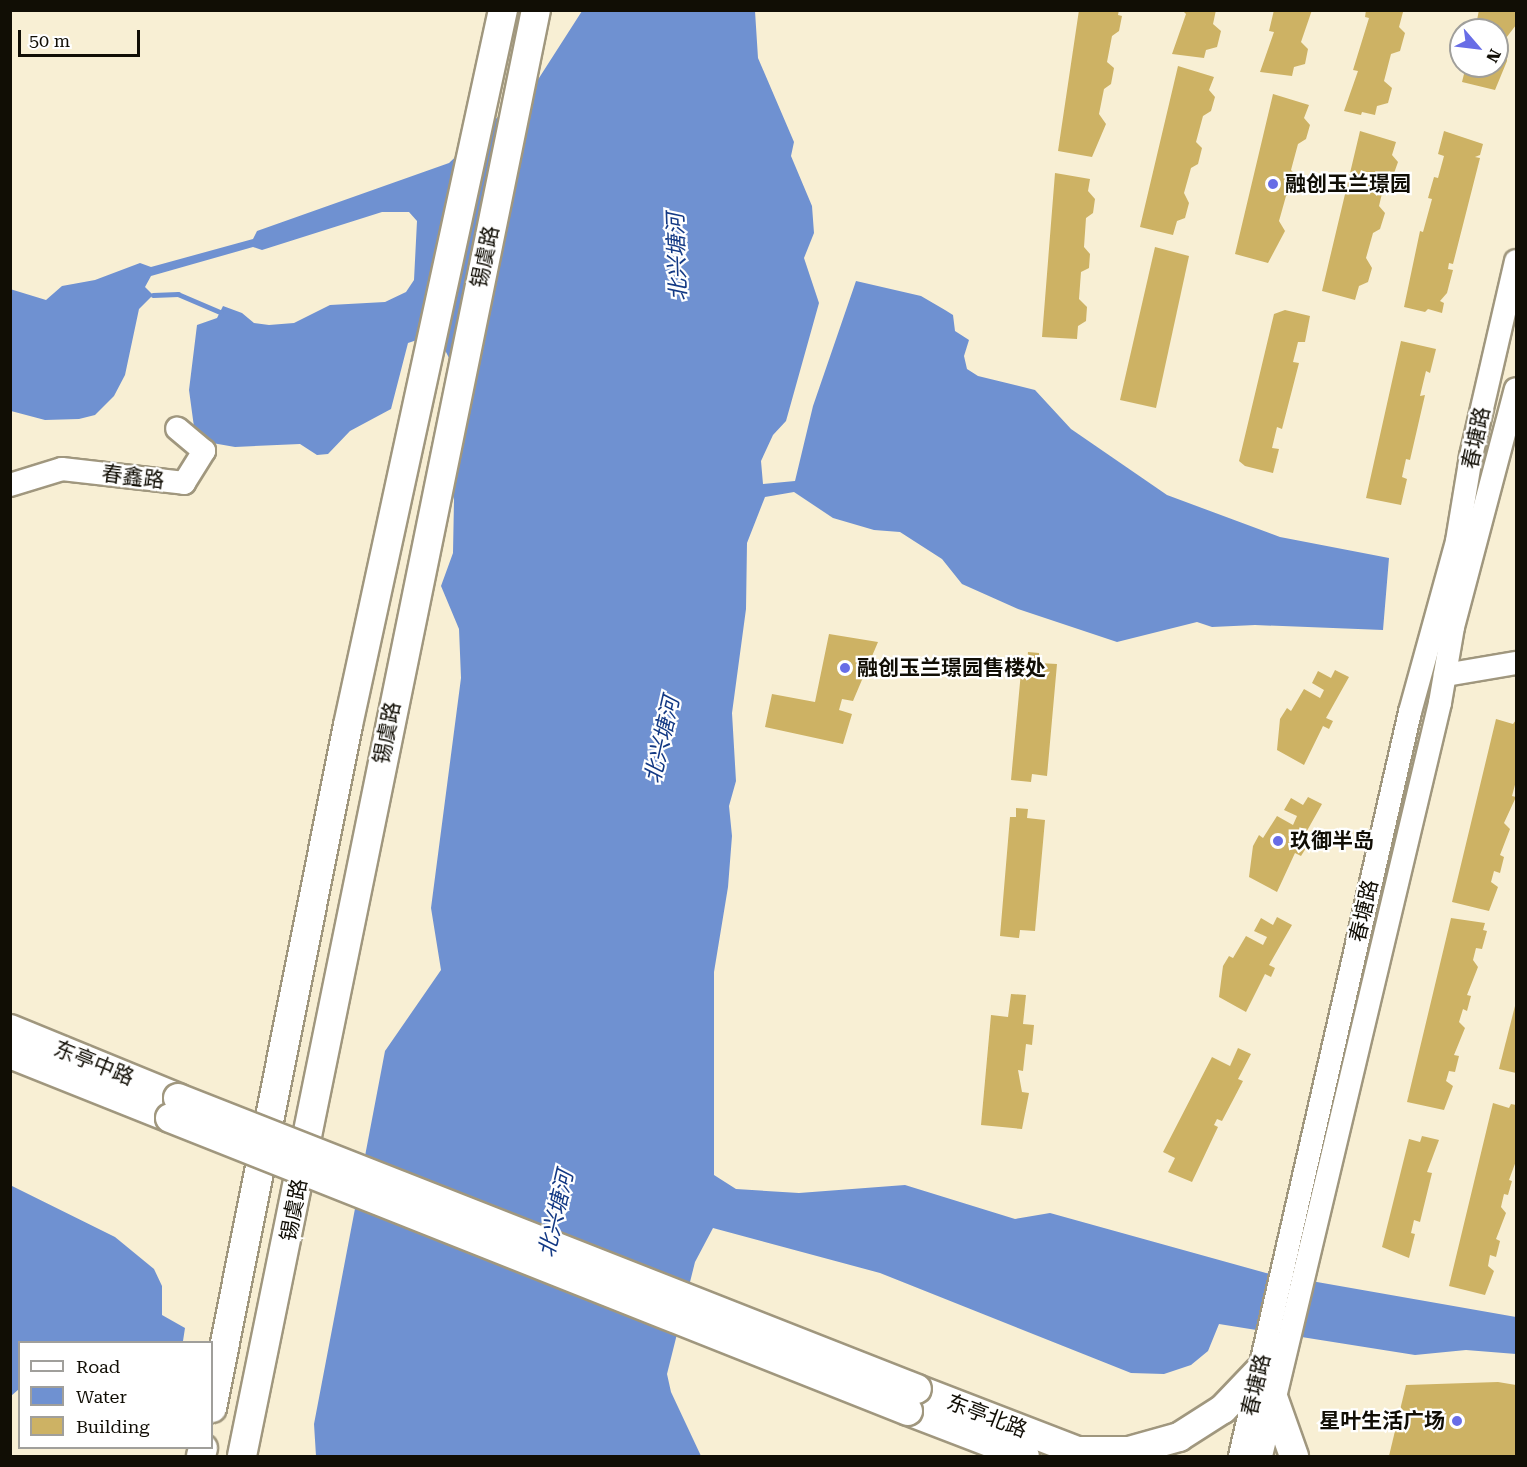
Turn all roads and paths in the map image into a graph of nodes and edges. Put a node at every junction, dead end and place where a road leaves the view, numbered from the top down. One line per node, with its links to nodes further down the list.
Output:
1 (487, 10): 4 (main road)
2 (503, 10): 4 (main road, 锡虞路)
3 (536, 10): 23 (main road, 锡虞路)
4 (460, 205): 21 (main road, 锡虞路)
5 (1516, 261): 9 (street, 春塘路)
6 (1516, 389): 9 (street, 春塘路)
7 (177, 428): 8 (street, 春鑫路)
8 (10, 485)
9 (1465, 543): 10 (street, 春塘路)
10 (1445, 624): 12 (street, 春塘路); 16 (street, 春塘路)
11 (1516, 663): 12 (street)
12 (1445, 675): 16 (street, 春塘路)
13 (10, 1029): 15 (main road, 东亭中路)
14 (10, 1054): 15 (main road, 东亭中路)
15 (174, 1108): 20 (main road, bridge)
16 (1295, 1271): 17 (street, 春塘路)
17 (1275, 1344): 18 (street, 春塘路); 19 (street, 春塘路)
18 (1259, 1371): 22 (main road); 25 (street, 春塘路)
19 (1273, 1397): 26 (street, 春塘路); 27 (main road)
20 (913, 1400): 22 (main road, 东亭北路); 24 (main road, 东亭北路)
21 (213, 1403)
22 (1084, 1454)
23 (242, 1456)
24 (1025, 1456)
25 (1240, 1456)
26 (1261, 1456)
27 (1294, 1456)

